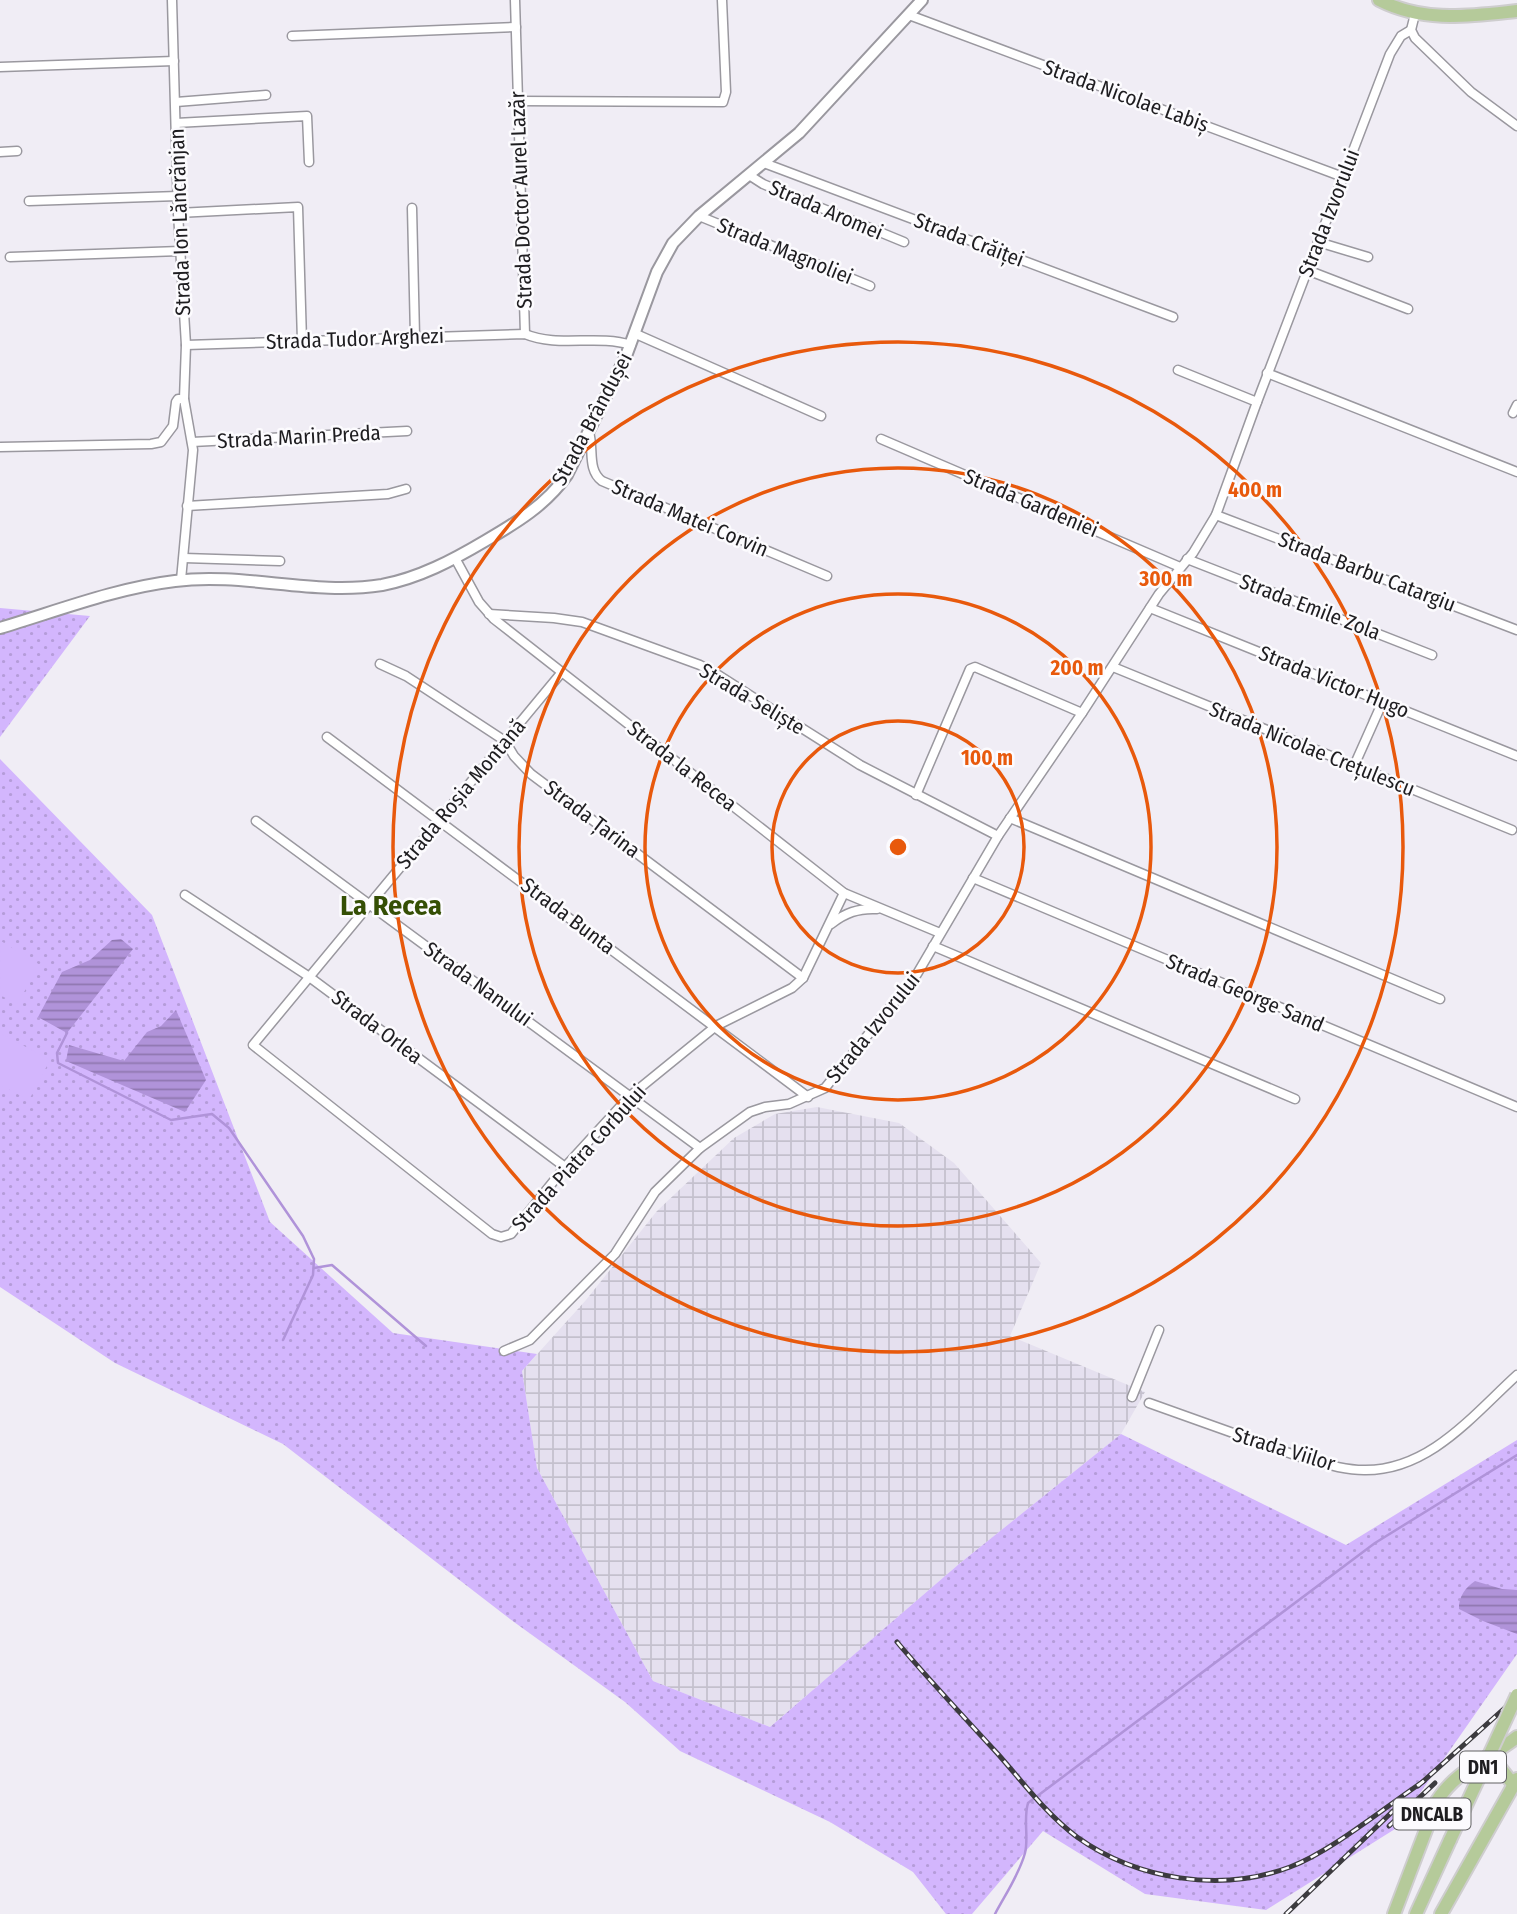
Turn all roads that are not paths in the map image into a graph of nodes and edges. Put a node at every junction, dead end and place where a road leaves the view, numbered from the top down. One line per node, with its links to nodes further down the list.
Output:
1 (173, 0): 12 (street, Strada Ion Lăncrănjan)
2 (515, 0): 9 (street, Strada Doctor Aurel Lazăr)
3 (722, 0): 15 (street)
4 (922, 0): 8 (main road, Strada Brândușei)
5 (1379, 0): 7 (main road)
6 (1517, 11): 7 (main road)
7 (1415, 14): 10 (street)
8 (909, 15): 22 (main road, Strada Brândușei); 24 (street, Strada Nicolae Labiș)
9 (516, 27): 11 (street); 15 (street, Strada Doctor Aurel Lazăr)
10 (1411, 30): 18 (street); 24 (street, Strada Izvorului)
11 (292, 36)
12 (174, 61): 13 (street); 16 (street, Strada Ion Lăncrănjan)
13 (0, 67)
14 (267, 95): 16 (street)
15 (518, 101): 39 (street, Strada Doctor Aurel Lazăr)
16 (176, 102): 17 (street, Strada Ion Lăncrănjan)
17 (176, 123): 21 (street); 25 (street, Strada Ion Lăncrănjan)
18 (1517, 126)
19 (17, 151): 20 (street)
20 (0, 152)
21 (309, 162)
22 (764, 163): 23 (main road, Strada Brândușei); 38 (street, Strada Crăiței)
23 (750, 175): 29 (main road, Strada Brândușei); 30 (street, Strada Aromei)
24 (1343, 177): 31 (street, Strada Izvorului)
25 (178, 196): 26 (street); 28 (street, Strada Ion Lăncrănjan)
26 (29, 201)
27 (412, 208): 40 (street)
28 (178, 212): 32 (street, Strada Ion Lăncrănjan); 42 (street)
29 (699, 216): 36 (street, Strada Magnoliei); 41 (main road, Strada Brândușei)
30 (904, 242)
31 (1318, 242): 34 (street); 35 (street, Strada Izvorului)
32 (180, 251): 33 (street); 43 (street, Strada Ion Lăncrănjan)
33 (10, 257)
34 (1368, 257)
35 (1307, 270): 37 (street); 45 (street, Strada Izvorului)
36 (870, 286)
37 (1408, 309)
38 (1173, 317)
39 (524, 334): 40 (street, Strada Tudor Arghezi); 41 (street, Strada Doctor Aurel Lazăr)
40 (415, 336): 42 (street, Strada Tudor Arghezi)
41 (634, 339): 48 (street); 50 (main road, Strada Brândușei)
42 (302, 341): 43 (street, Strada Tudor Arghezi)
43 (186, 345): 46 (street, Strada Ion Lăncrănjan)
44 (1178, 370): 47 (street)
45 (1268, 373): 47 (street, Strada Izvorului); 54 (street)
46 (184, 399): 52 (street, Strada Ion Lăncrănjan); 53 (street)
47 (1256, 402): 57 (street, Strada Izvorului)
48 (821, 416)
49 (407, 431): 52 (street, Strada Marin Preda)
50 (589, 432): 58 (main road, Strada Brândușei); 63 (street, Strada Matei Corvin)
51 (881, 439): 62 (street, Strada Gardeniei)
52 (192, 442): 56 (street, Strada Ion Lăncrănjan)
53 (0, 447)
54 (1517, 472)
55 (406, 489): 56 (street)
56 (187, 506): 60 (street, Strada Ion Lăncrănjan)
57 (1216, 515): 59 (street, Strada Izvorului); 68 (street, Strada Barbu Catargiu)
58 (455, 558): 64 (main road, Strada Brândușei); 66 (street, Strada la Recea)
59 (1187, 559): 62 (street, Strada Izvorului); 69 (street, Strada Emile Zola)
60 (184, 561): 61 (street); 64 (street, Strada Ion Lăncrănjan)
61 (280, 561)
62 (1180, 567): 65 (street, Strada Izvorului)
63 (827, 576)
64 (184, 580): 67 (main road, Strada Brândușei)
65 (1150, 608): 71 (street, Strada Izvorului); 73 (street, Strada Victor Hugo)
66 (489, 614): 72 (street, Strada la Recea); 79 (street, Strada Seliște)
67 (0, 628)
68 (1517, 630)
69 (1432, 655)
70 (380, 664): 76 (street, Strada Țarina)
71 (1112, 667): 74 (street, Strada Izvorului); 78 (street, Strada Nicolae Crețulescu)
72 (562, 672): 76 (street, Strada Roșia Montană); 86 (street, Strada la Recea)
73 (1382, 701): 77 (street, Strada Victor Hugo); 78 (street)
74 (1082, 713): 79 (street); 80 (street, Strada Izvorului)
75 (327, 737): 82 (street, Strada Bunta)
76 (505, 741): 82 (street, Strada Roșia Montană); 94 (street, Strada Țarina)
77 (1517, 756)
78 (1354, 766): 83 (street, Strada Nicolae Crețulescu)
79 (916, 795): 84 (street, Strada Seliște)
80 (1010, 818): 84 (street, Strada Izvorului); 95 (street)
81 (256, 821): 88 (street, Strada Nanului)
82 (440, 822): 88 (street, Strada Roșia Montană); 96 (street, Strada Bunta)
83 (1512, 830)
84 (998, 836): 85 (street, Strada Izvorului)
85 (973, 878): 91 (street, Strada Izvorului); 101 (street, Strada George Sand)
86 (844, 893): 89 (street, Strada la Recea); 90 (street)
87 (185, 895): 93 (street, Strada Orlea)
88 (370, 904): 93 (street, Strada Roșia Montană); 98 (street, Strada Nanului)
89 (883, 909): 90 (street); 91 (street, Strada la Recea)
90 (828, 926): 94 (street)
91 (940, 933): 92 (street, Strada Izvorului)
92 (933, 946): 99 (street, Strada Izvorului); 100 (street)
93 (308, 976): 97 (street, Strada Roșia Montană); 103 (street, Strada Orlea)
94 (803, 978): 96 (street, Strada Piatra Corbului)
95 (1440, 999)
96 (716, 1026): 98 (street, Strada Piatra Corbului); 99 (street, Strada Bunta)
97 (253, 1045): 103 (street, Strada Piatra Corbului)
98 (630, 1096): 102 (street, Strada Nanului); 103 (street, Strada Piatra Corbului)
99 (808, 1097): 102 (street, Strada Izvorului)
100 (1295, 1100)
101 (1517, 1107)
102 (699, 1148): 105 (street, Strada Izvorului)
103 (565, 1167)
104 (1158, 1330): 107 (street)
105 (504, 1351)
106 (1517, 1375): 108 (street, Strada Viilor)
107 (1132, 1397)
108 (1149, 1403)
109 (1517, 1695): 114 (main road, DN1, bridge)
110 (1517, 1737): 111 (main road, DNCALB)
111 (1490, 1755): 112 (main road); 113 (main road, DNCALB)
112 (1516, 1783): 115 (main road, DNCALB)
113 (1394, 1914)
114 (1416, 1914)
115 (1441, 1914)

